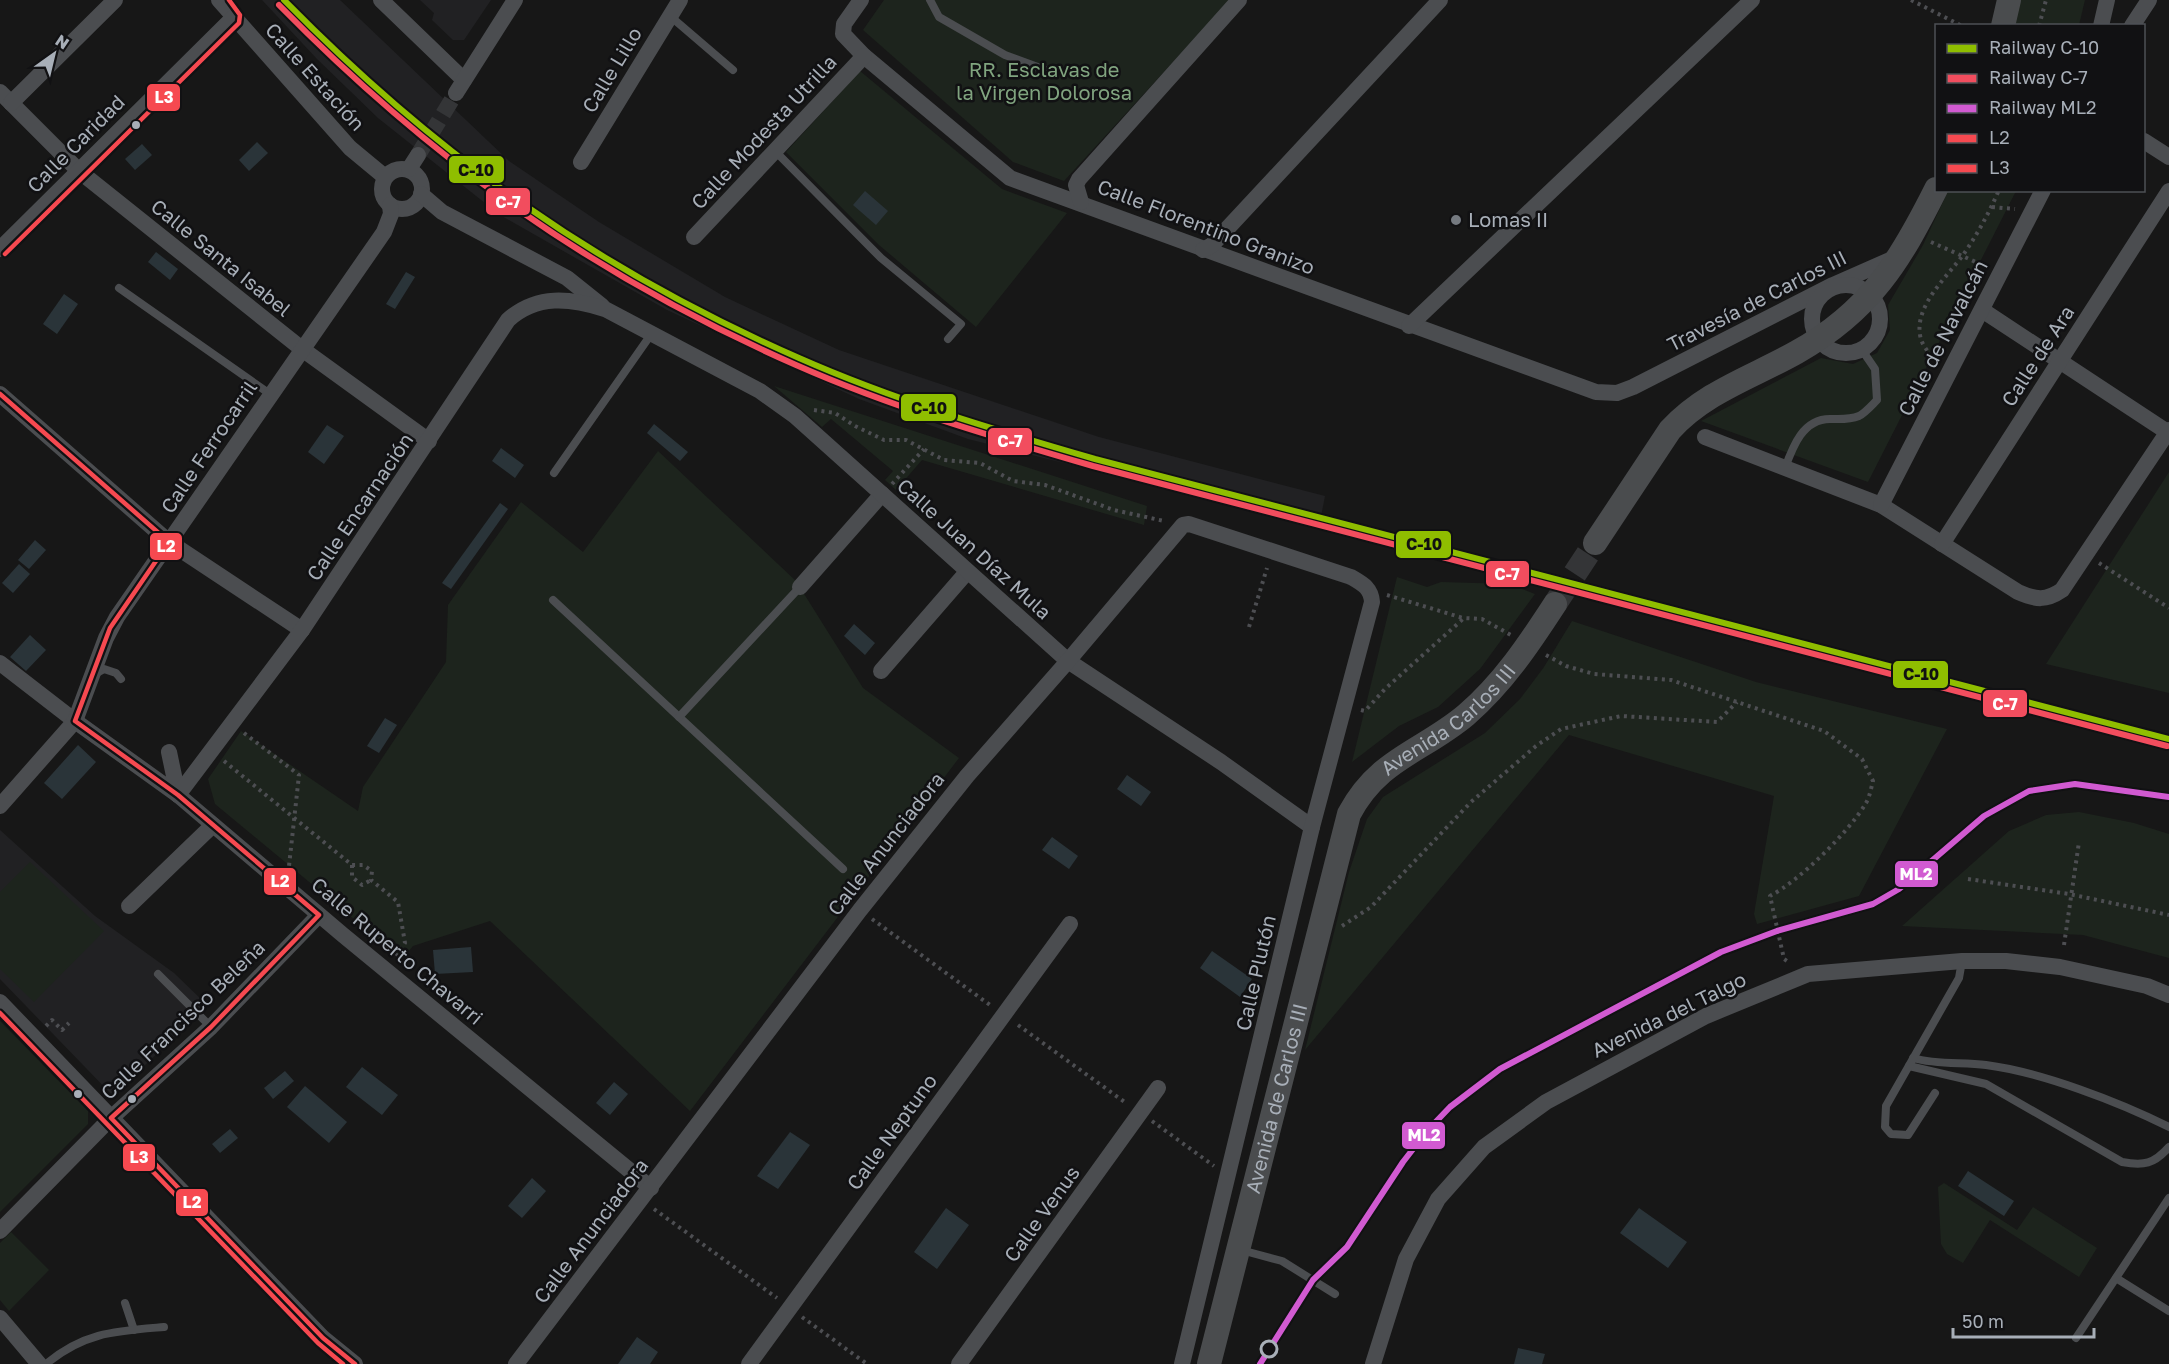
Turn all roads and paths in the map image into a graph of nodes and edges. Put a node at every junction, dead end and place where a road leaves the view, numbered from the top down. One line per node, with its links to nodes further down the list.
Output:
1 (115, 0): 26 (street)
2 (219, 0): 17 (street, Calle Estación)
3 (381, 0): 4 (street)
4 (515, 0)
5 (680, 0): 16 (street, Calle Lillo)
6 (861, 0): 23 (street, Calle Florentino Granizo)
7 (930, 0): 25 (lane)
8 (1239, 0): 38 (street)
9 (1752, 0): 52 (street)
10 (1911, 0): 18 (path)
11 (2009, 0): 19 (street)
12 (2046, 0): 20 (path)
13 (2107, 0): 21 (street)
14 (2149, 0): 22 (street)
15 (1439, 2): 43 (street)
16 (670, 16): 24 (lane); 30 (street, Calle Lillo)
17 (233, 18): 31 (street, Calle Caridad); 32 (street, Calle Estación)
18 (1958, 24)
19 (2003, 24)
20 (2040, 24)
21 (2101, 24)
22 (2133, 24)
23 (864, 56): 28 (street, Calle Modesta Utrilla); 38 (street, Calle Florentino Granizo)
24 (733, 70)
25 (1054, 73)
26 (5, 97): 31 (street, Calle Santa Isabel)
27 (2145, 142): 29 (street)
28 (775, 151): 40 (street, Calle Modesta Utrilla); 54 (lane)
29 (2169, 157)
30 (581, 162)
31 (79, 171): 42 (street, Calle Caridad); 56 (street, Calle Santa Isabel)
32 (385, 177): 37 (street); 39 (street)
33 (1935, 191): 45 (street)
34 (2169, 191): 58 (street, Calle de Ara)
35 (1998, 192): 44 (path)
36 (2042, 192): 46 (street, Calle de Navalcán)
37 (422, 194): 39 (street); 50 (street)
38 (1081, 202): 43 (street, Calle Florentino Granizo)
39 (390, 206): 56 (street, Calle Ferrocarril)
40 (694, 237)
41 (1922, 238): 44 (path)
42 (0, 249)
43 (1203, 250): 52 (street, Calle Florentino Granizo)
44 (1963, 254): 46 (path); 59 (path)
45 (1899, 255): 47 (street, Travesía de Carlos III); 49 (street)
46 (1999, 274): 51 (street, Calle de Navalcán)
47 (1833, 285): 49 (street); 55 (street); 60 (street, Travesía de Carlos III)
48 (119, 288): 62 (lane)
49 (1870, 297): 55 (street); 57 (street)
50 (605, 309): 53 (street, Calle Juan Díaz Mula); 66 (street, Calle Encarnación)
51 (1982, 310): 58 (street); 59 (street, Calle de Navalcán)
52 (1409, 326): 60 (street, Calle Florentino Granizo)
53 (652, 333): 63 (street, Calle Juan Díaz Mula); 69 (lane)
54 (948, 339)
55 (1818, 339): 57 (street); 74 (street)
56 (302, 349): 62 (street, Calle Ferrocarril); 66 (street, Calle Santa Isabel)
57 (1862, 350): 68 (lane)
58 (2060, 361): 64 (street); 75 (street, Calle de Ara)
59 (1951, 371): 71 (street, Calle de Navalcán)
60 (1633, 387)
61 (0, 394): 73 (street)
62 (270, 394): 73 (street, Calle Ferrocarril)
63 (795, 416): 67 (path); 70 (street, Calle Juan Díaz Mula)
64 (2169, 432): 77 (street)
65 (1705, 437): 68 (street)
66 (429, 441): 87 (street, Calle Encarnación)
67 (924, 449): 70 (path); 72 (path)
68 (1785, 468): 71 (street)
69 (554, 473)
70 (882, 494): 78 (street, Calle Juan Díaz Mula); 79 (street)
71 (1881, 505): 75 (street)
72 (1183, 525): 76 (street); 88 (street, Calle Anunciadora)
73 (169, 542): 87 (street); 92 (street, Calle Ferrocarril)
74 (1595, 543)
75 (1941, 544): 77 (street)
76 (1273, 551): 86 (path); 95 (street, Calle Plutón)
77 (2086, 554): 83 (path)
78 (967, 572): 88 (street, Calle Juan Díaz Mula); 91 (street)
79 (800, 587): 96 (lane)
80 (1389, 596): 84 (path)
81 (553, 600): 96 (lane)
82 (1555, 604): 106 (street, Avenida Carlos III)
83 (2168, 605)
84 (1464, 618): 85 (path); 95 (path)
85 (1493, 624)
86 (1249, 627)
87 (303, 630): 98 (street, Calle Encarnación)
88 (1068, 661): 105 (street, Calle Juan Díaz Mula); 115 (street, Calle Anunciadora)
89 (0, 663): 97 (street, Calle Ruperto Chavarri)
90 (1566, 666): 94 (path)
91 (881, 671)
92 (90, 679): 93 (lane); 97 (street, Calle Ferrocarril)
93 (122, 680)
94 (1737, 702): 119 (path); 120 (path)
95 (1346, 705): 105 (street, Calle Plutón)
96 (679, 717): 109 (lane)
97 (75, 721): 101 (street, Calle Ruperto Chavarri); 102 (street)
98 (232, 724): 99 (street, Calle Encarnación); 103 (path)
99 (212, 751): 101 (street, Calle Encarnación); 103 (path)
100 (169, 752): 101 (street)
101 (178, 795): 104 (street, Calle Ruperto Chavarri)
102 (0, 806)
103 (292, 818): 108 (path); 112 (path)
104 (213, 825): 112 (street, Calle Ruperto Chavarri); 114 (street)
105 (1312, 827): 138 (street, Calle Plutón)
106 (1344, 833): 120 (street, Avenida de Carlos III)
107 (2079, 842): 113 (path)
108 (352, 865): 111 (path); 111 (path)
109 (843, 869)
110 (1968, 879): 113 (path)
111 (371, 880): 123 (path)
112 (287, 888): 116 (street, Calle Ruperto Chavarri)
113 (2069, 894): 117 (path); 121 (path)
114 (129, 906)
115 (860, 910): 127 (path); 139 (street, Calle Anunciadora)
116 (319, 915): 123 (street, Calle Ruperto Chavarri); 130 (street, Calle Francisco Beleña)
117 (2169, 915)
118 (1070, 924): 127 (street, Calle Neptuno)
119 (1780, 942)
120 (1316, 944): 142 (street, Avenida de Carlos III)
121 (2064, 945)
122 (1962, 960): 125 (street, Avenida del Talgo); 131 (lane); 161 (street, Avenida del Talgo)
123 (384, 969): 139 (street, Calle Ruperto Chavarri)
124 (158, 974): 130 (lane)
125 (2169, 995)
126 (0, 1002): 135 (street)
127 (1004, 1015): 134 (path); 146 (street, Calle Neptuno)
128 (69, 1023): 129 (path)
129 (46, 1027)
130 (211, 1027): 135 (street, Calle Francisco Beleña)
131 (1911, 1062): 133 (lane); 136 (lane); 137 (lane)
132 (1158, 1088): 134 (street, Calle Venus)
133 (1935, 1093)
134 (1140, 1113): 138 (path); 158 (street, Calle Venus)
135 (111, 1118): 141 (street, Calle Francisco Beleña); 154 (street)
136 (2169, 1126)
137 (2169, 1147)
138 (1229, 1177): 159 (street, Calle Plutón)
139 (646, 1193): 146 (path); 155 (street, Calle Anunciadora)
140 (2169, 1198): 143 (lane)
141 (0, 1231)
142 (1239, 1250): 144 (lane); 160 (street, Avenida de Carlos III)
143 (2116, 1278): 147 (lane); 151 (lane)
144 (1335, 1294)
145 (125, 1303): 150 (lane)
146 (790, 1308): 156 (street, Calle Neptuno); 157 (path)
147 (2169, 1311)
148 (0, 1318): 152 (street)
149 (164, 1327): 150 (lane)
150 (134, 1330): 153 (lane)
151 (2076, 1338)
152 (39, 1364)
153 (46, 1364)
154 (355, 1364)
155 (516, 1364)
156 (749, 1364)
157 (867, 1364)
158 (959, 1364)
159 (1182, 1364)
160 (1209, 1364)
161 (1373, 1364)

